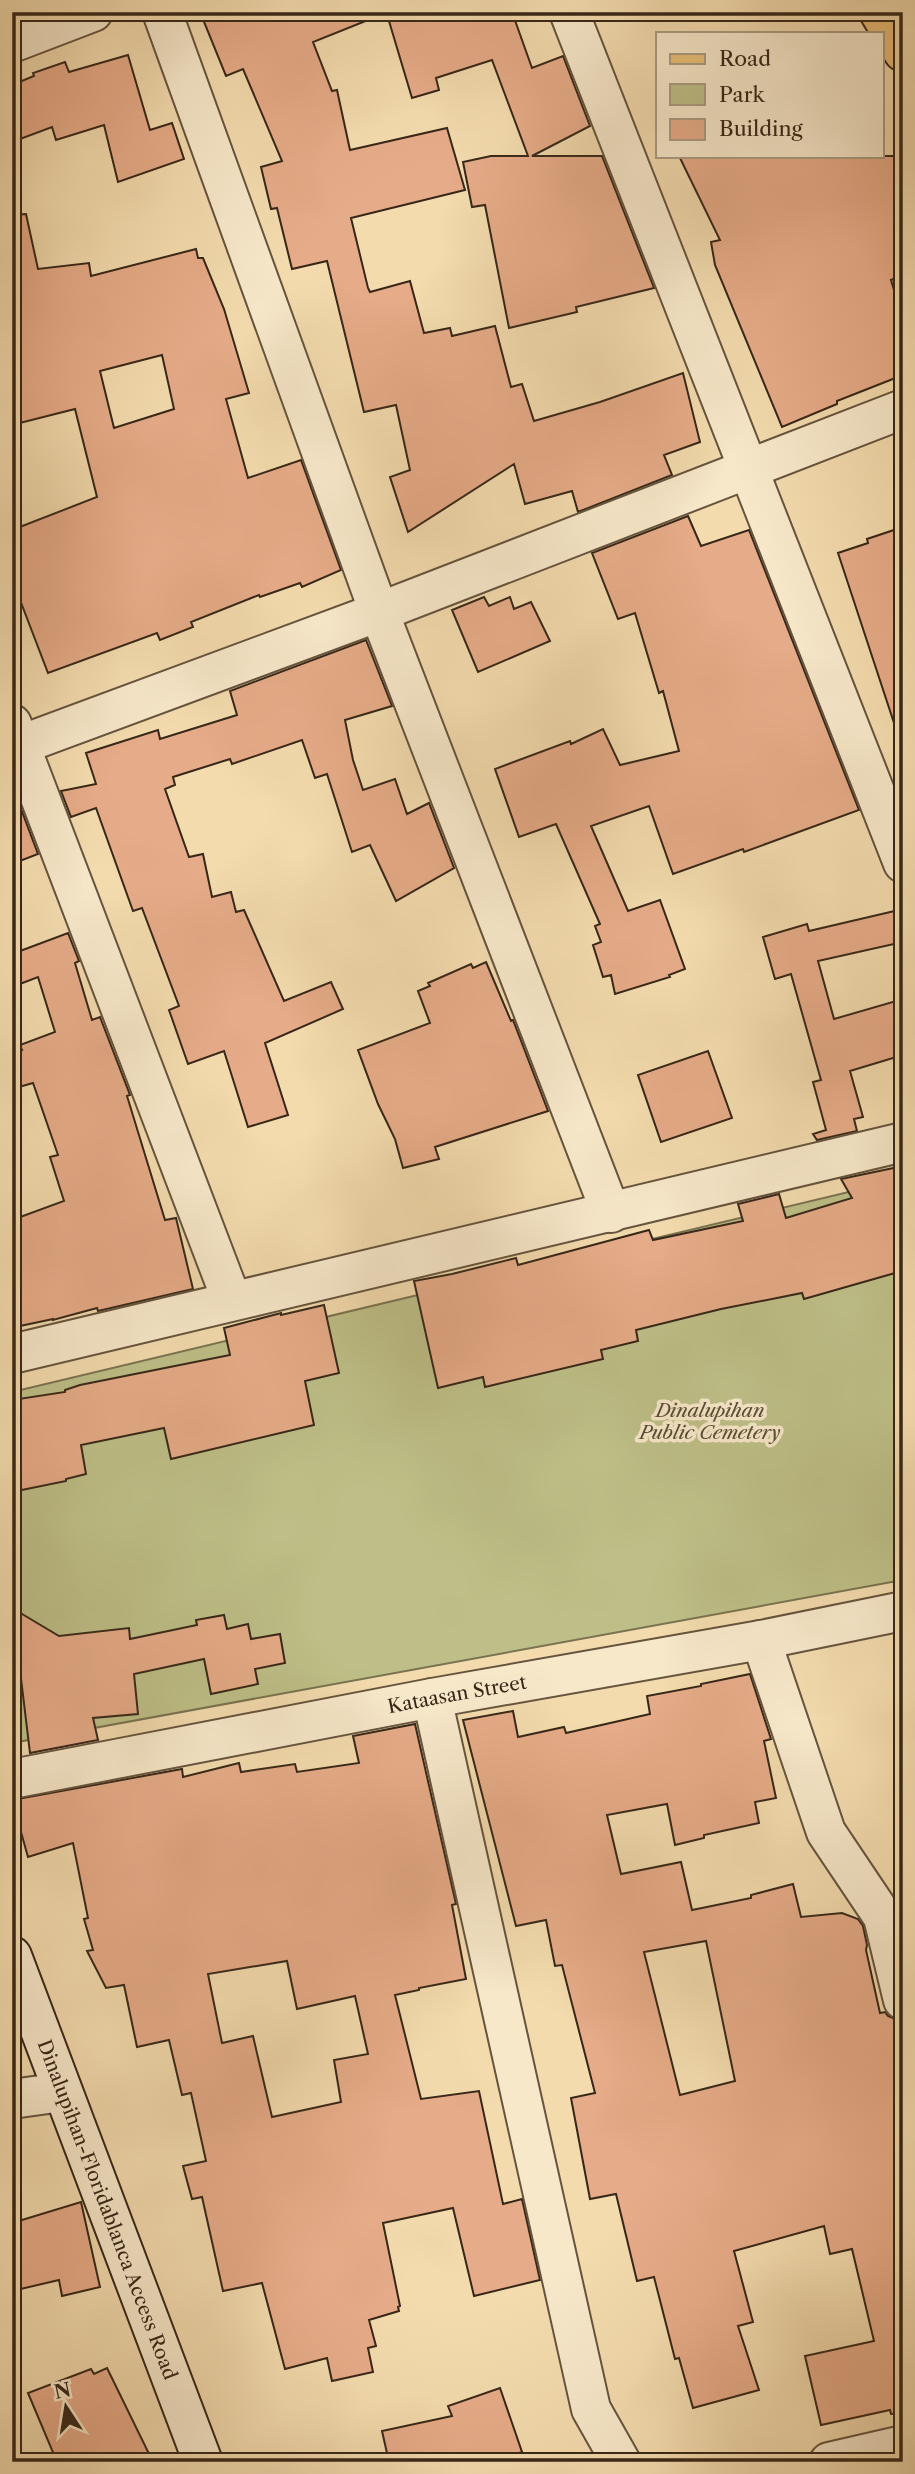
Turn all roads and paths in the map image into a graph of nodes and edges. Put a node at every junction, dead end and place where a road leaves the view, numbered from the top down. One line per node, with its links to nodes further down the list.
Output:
1 (93, 12): 5 (street)
2 (162, 12): 9 (street)
3 (569, 12): 8 (street)
4 (879, 12): 6 (main road)
5 (12, 43)
6 (901, 46)
7 (903, 409): 8 (street)
8 (748, 467): 9 (street); 11 (street)
9 (379, 612): 10 (street); 13 (street)
10 (15, 739): 14 (street)
11 (903, 863)
12 (903, 1142): 13 (street)
13 (611, 1213): 14 (street)
14 (232, 1301): 15 (street)
15 (12, 1354)
16 (903, 1611): 17 (street, Kataasan Street)
17 (761, 1640): 18 (street, Kataasan Street); 21 (street)
18 (432, 1698): 19 (street, Kataasan Street); 26 (street)
19 (12, 1779)
20 (12, 1956): 22 (street, Dinalupihan-Floridablanca Access Road)
21 (903, 2000)
22 (62, 2092): 23 (street); 25 (street, Dinalupihan-Floridablanca Access Road)
23 (12, 2099)
24 (903, 2445): 27 (street)
25 (203, 2462)
26 (621, 2462)
27 (829, 2462)

